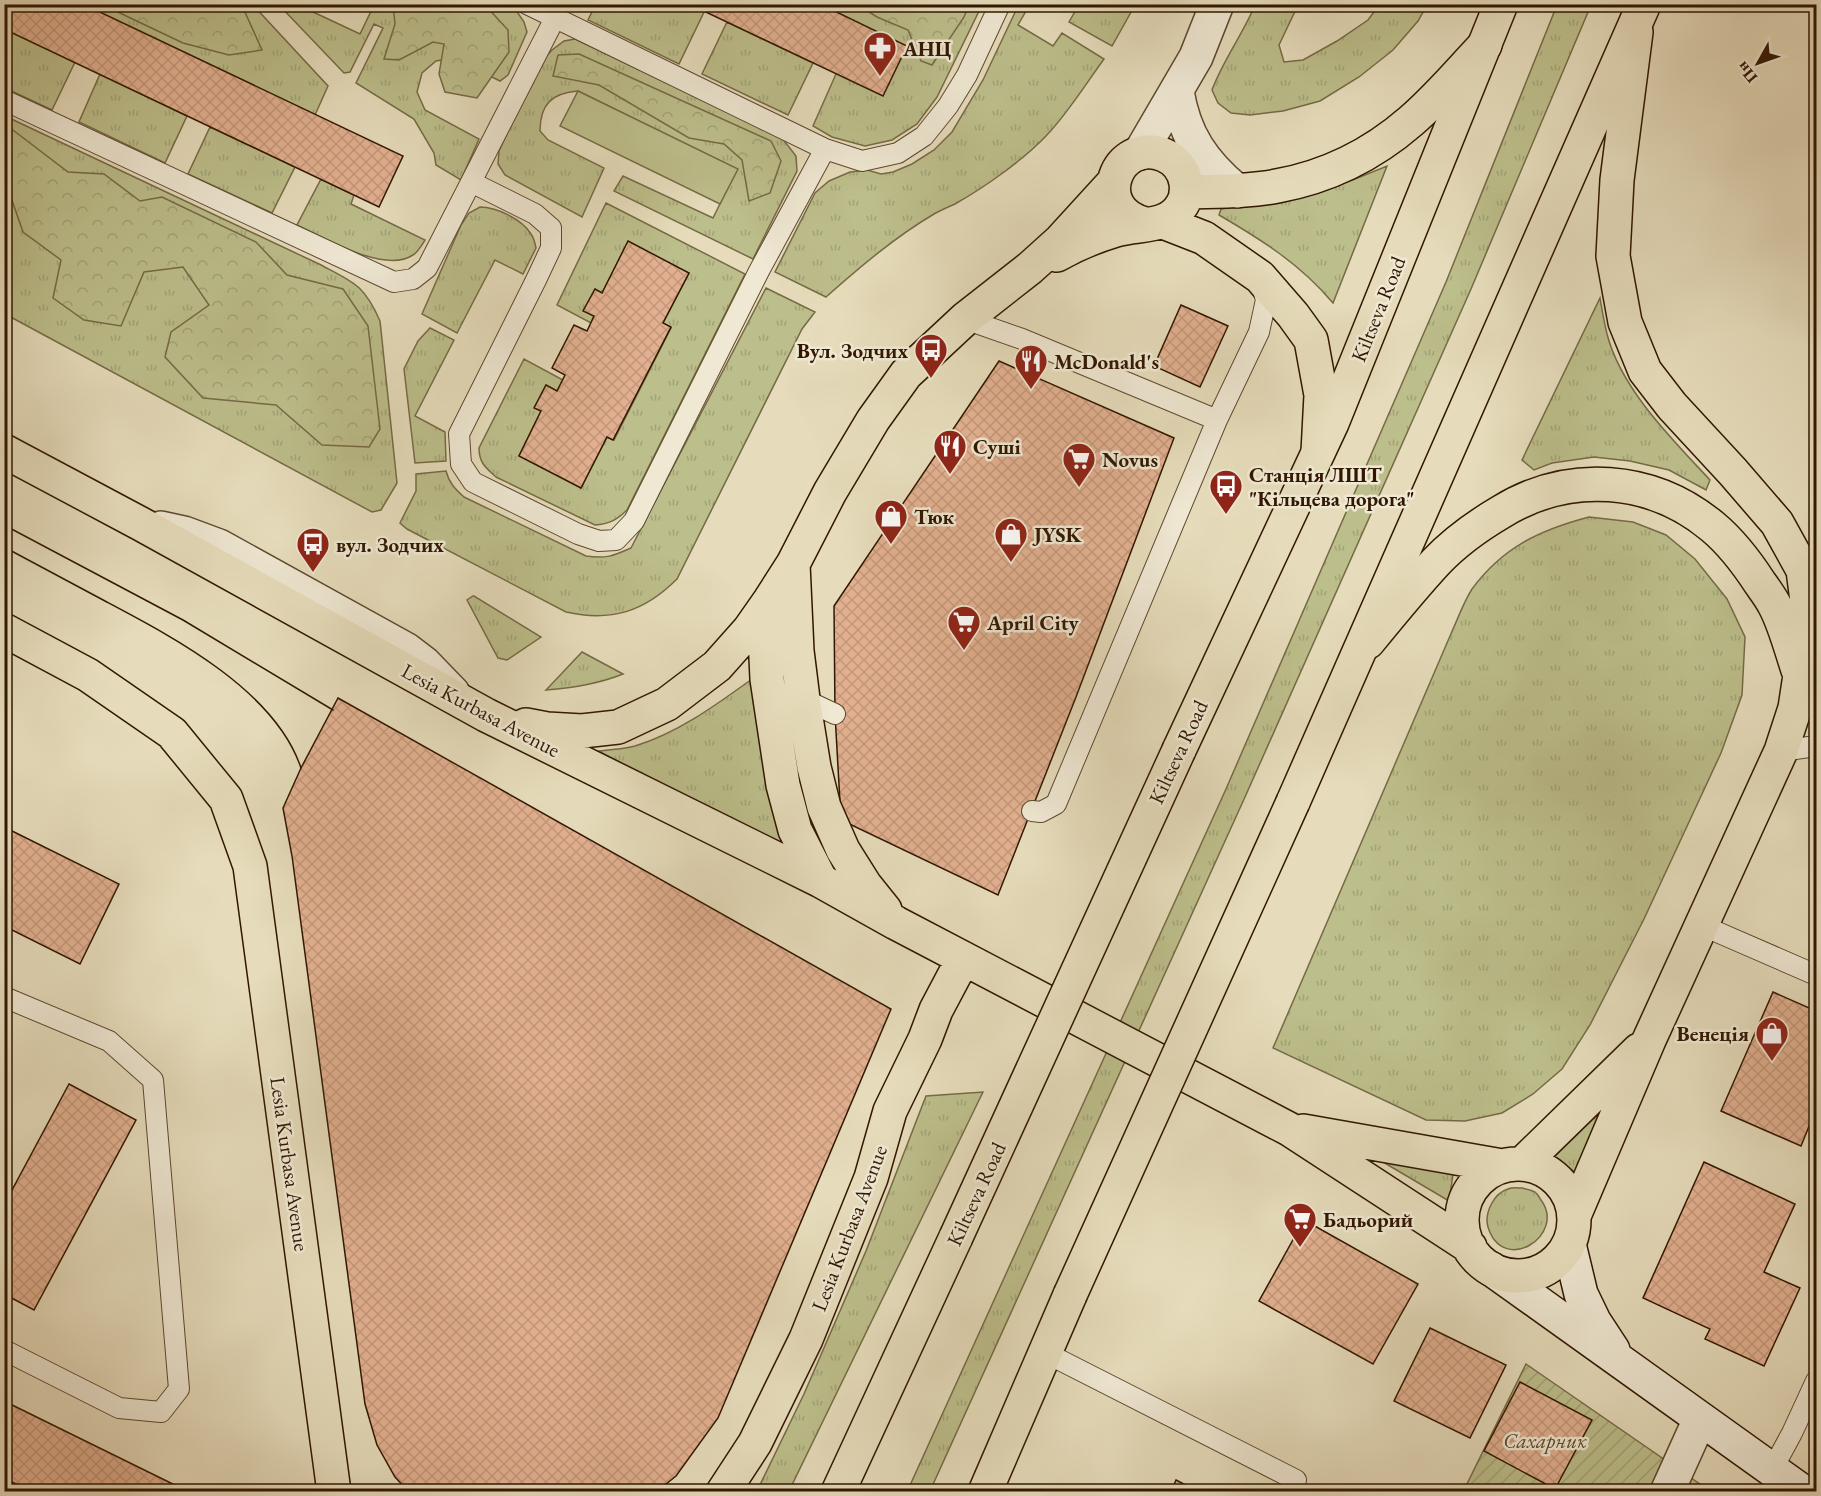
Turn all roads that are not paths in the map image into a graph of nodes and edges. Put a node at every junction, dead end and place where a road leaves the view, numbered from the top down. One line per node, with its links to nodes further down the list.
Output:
1 (527, 4): 6 (lane)
2 (1000, 4): 10 (lane)
3 (1217, 4): 8 (main road)
4 (1502, 4): 7 (main road, Kiltseva Road)
5 (1641, 12): 25 (main road); 26 (main road)
6 (555, 18): 10 (lane); 12 (lane)
7 (1486, 44): 14 (main road); 21 (main road, Kiltseva Road)
8 (1177, 91): 11 (main road); 14 (main road)
9 (4, 100): 12 (lane)
10 (825, 149): 12 (lane)
11 (1140, 153): 13 (main road); 15 (main road)
12 (471, 182)
13 (1114, 182): 16 (main road); 18 (main road)
14 (1237, 191): 15 (main road)
15 (1186, 192): 16 (main road)
16 (1154, 223): 17 (main road); 18 (main road)
17 (1260, 277): 19 (lane); 21 (main road)
18 (974, 311): 19 (lane); 22 (main road)
19 (1217, 420): 32 (lane)
20 (4, 451): 28 (main road, Lesia Kurbasa Avenue)
21 (1318, 452): 53 (main road, Kiltseva Road, bridge)
22 (793, 564): 23 (main road); 27 (main road)
23 (770, 600): 28 (main road); 33 (main road)
24 (4, 630): 51 (main road, Lesia Kurbasa Avenue)
25 (1359, 652): 26 (main road); 45 (main road, bridge)
26 (1799, 673): 31 (main road)
27 (803, 699): 29 (lane); 34 (main road)
28 (473, 708): 33 (main road, Lesia Kurbasa Avenue)
29 (835, 714)
30 (1816, 746): 31 (lane)
31 (1780, 751): 35 (main road)
32 (1032, 811)
33 (821, 881): 34 (main road, Lesia Kurbasa Avenue)
34 (896, 923): 36 (main road, Lesia Kurbasa Avenue)
35 (1701, 925): 37 (lane); 39 (main road)
36 (963, 959): 40 (main road, Lesia Kurbasa Avenue); 52 (main road, Lesia Kurbasa Avenue)
37 (1816, 975)
38 (4, 997): 44 (lane)
39 (1649, 1040): 41 (main road); 42 (main road)
40 (1289, 1129): 41 (main road); 43 (main road)
41 (1512, 1165): 42 (main road); 43 (main road)
42 (1572, 1230): 43 (main road); 46 (main road)
43 (1480, 1258): 46 (main road)
44 (4, 1350)
45 (1046, 1353): 50 (lane); 54 (main road)
46 (1620, 1361): 48 (main road)
47 (1816, 1381): 49 (lane)
48 (1700, 1419): 49 (main road); 55 (main road)
49 (1772, 1470): 56 (main road)
50 (1296, 1480)
51 (334, 1491)
52 (723, 1491)
53 (838, 1491)
54 (985, 1491)
55 (1667, 1491)
56 (1803, 1491)

